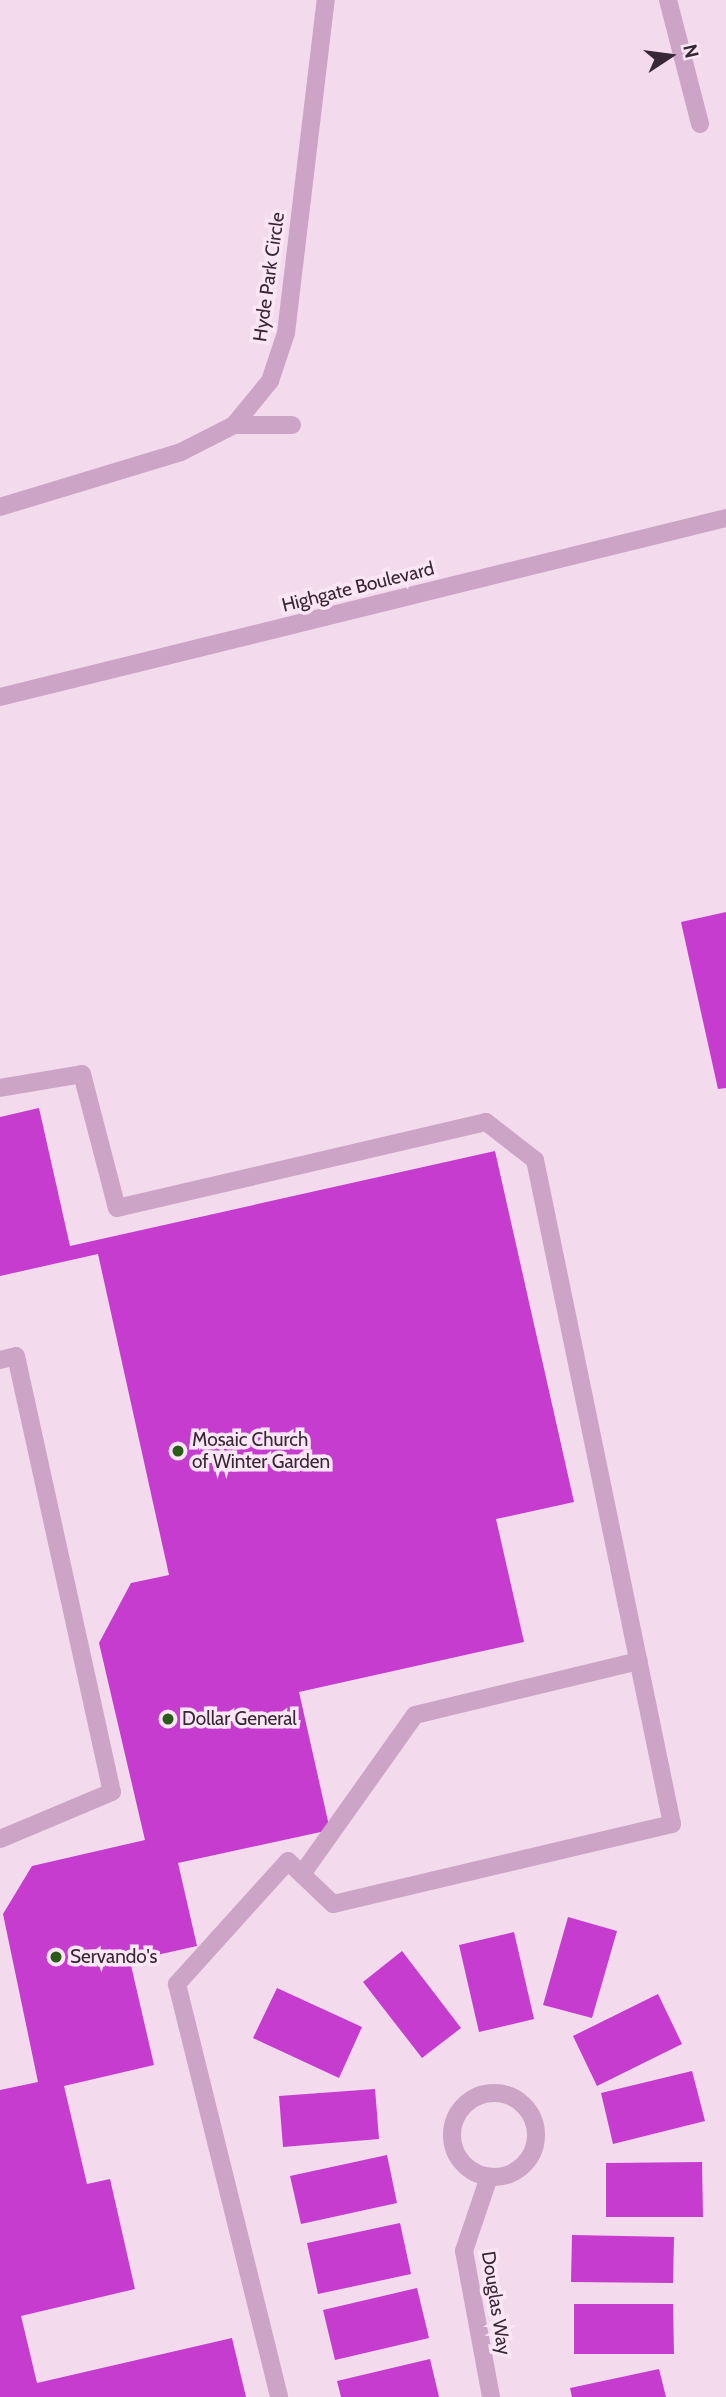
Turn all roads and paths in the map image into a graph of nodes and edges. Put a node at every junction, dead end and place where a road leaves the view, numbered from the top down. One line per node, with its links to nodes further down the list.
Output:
1 (326, 0): 4 (lane, Hyde Park Circle)
2 (668, 0): 3 (lane)
3 (700, 124)
4 (233, 425): 5 (lane); 6 (lane, Hyde Park Circle)
5 (292, 425)
6 (0, 507)
7 (726, 518): 8 (lane, Highgate Boulevard)
8 (0, 697)
9 (0, 1088): 11 (lane)
10 (0, 1360): 12 (lane)
11 (639, 1661): 13 (lane); 13 (lane)
12 (0, 1839)
13 (302, 1874): 15 (lane)
14 (489, 2177): 14 (lane); 16 (lane, Douglas Way)
15 (279, 2397)
16 (491, 2397)

